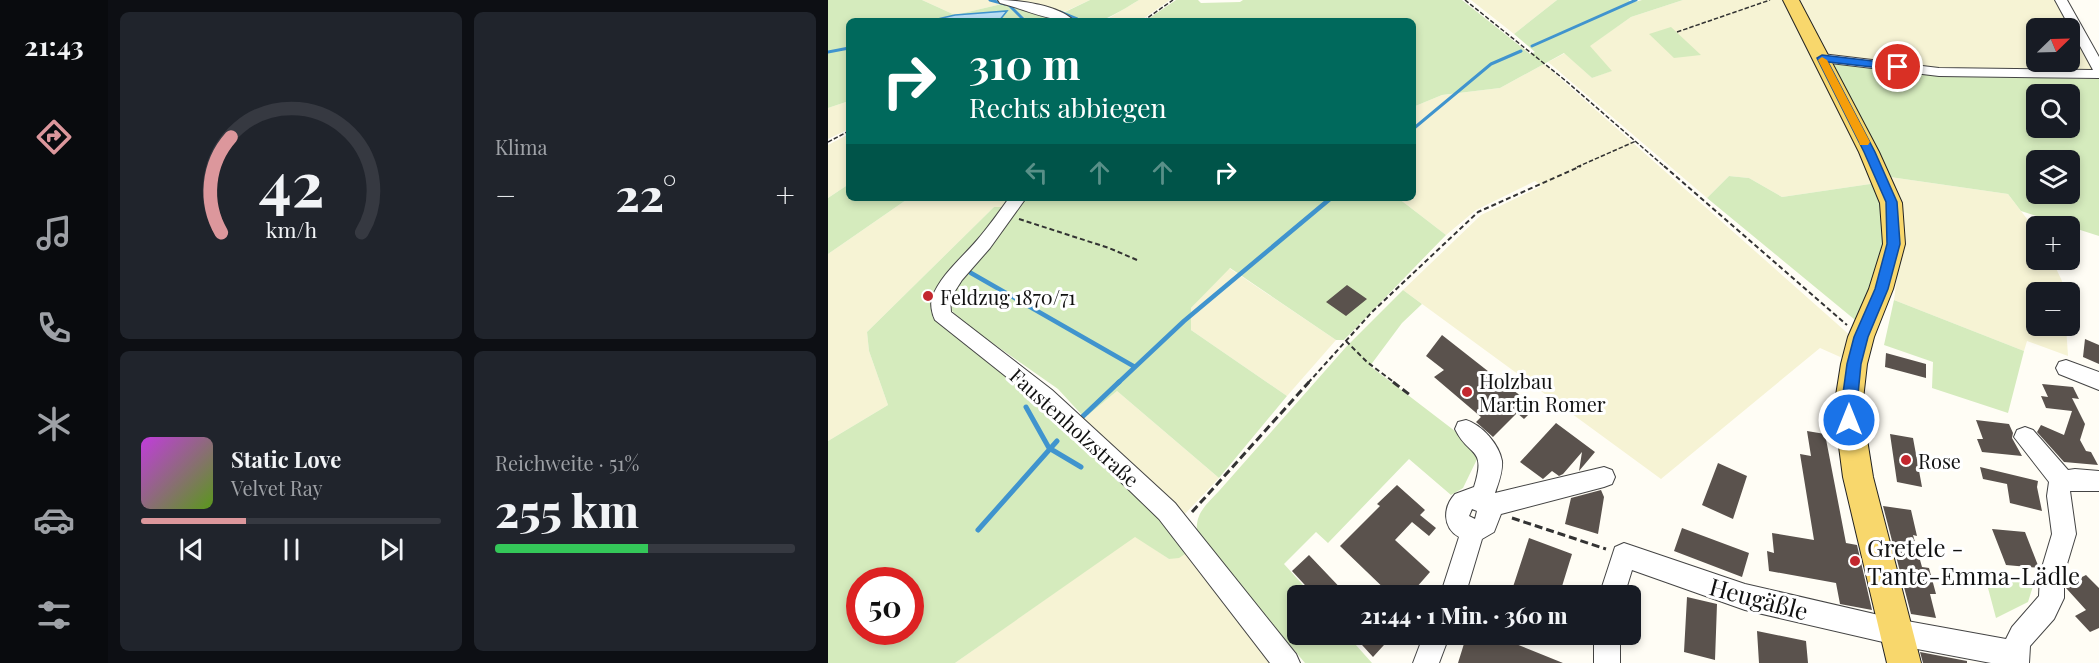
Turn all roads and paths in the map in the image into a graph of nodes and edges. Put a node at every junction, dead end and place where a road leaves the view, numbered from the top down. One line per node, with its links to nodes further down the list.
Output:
1 (1004, 0): 7 (street)
2 (1173, 0): 8 (path)
3 (1465, 0): 13 (path)
4 (1770, 0): 9 (path)
5 (1791, 0): 10 (main road)
6 (2061, 0): 11 (street)
7 (1061, 18)
8 (1147, 18)
9 (1677, 32)
10 (1822, 58): 11 (street); 18 (main road)
11 (2099, 71)
12 (846, 133): 14 (path)
13 (1636, 141): 18 (path); 19 (path)
14 (828, 142)
15 (1016, 201): 16 (street, Faustenholzstraße)
16 (1005, 216): 17 (path); 29 (street, Faustenholzstraße)
17 (1137, 260)
18 (1861, 337): 33 (main road)
19 (1346, 341): 22 (path); 29 (path)
20 (2066, 368): 21 (street)
21 (2099, 381)
22 (1410, 395)
23 (1466, 429): 28 (street)
24 (2025, 437): 27 (street)
25 (1604, 477): 28 (street)
26 (2099, 481): 27 (street)
27 (2064, 482): 36 (street)
28 (1486, 506): 30 (path); 31 (street)
29 (1183, 532): 37 (street, Faustenholzstraße)
30 (1624, 555): 32 (street); 33 (street, Heugäßle)
31 (1456, 585)
32 (1614, 585)
33 (1896, 632): 36 (street, Heugäßle); 40 (main road)
34 (1433, 645): 38 (street)
35 (1607, 645): 39 (street)
36 (2015, 658)
37 (1287, 663)
38 (1426, 663)
39 (1607, 663)
40 (1904, 663)

